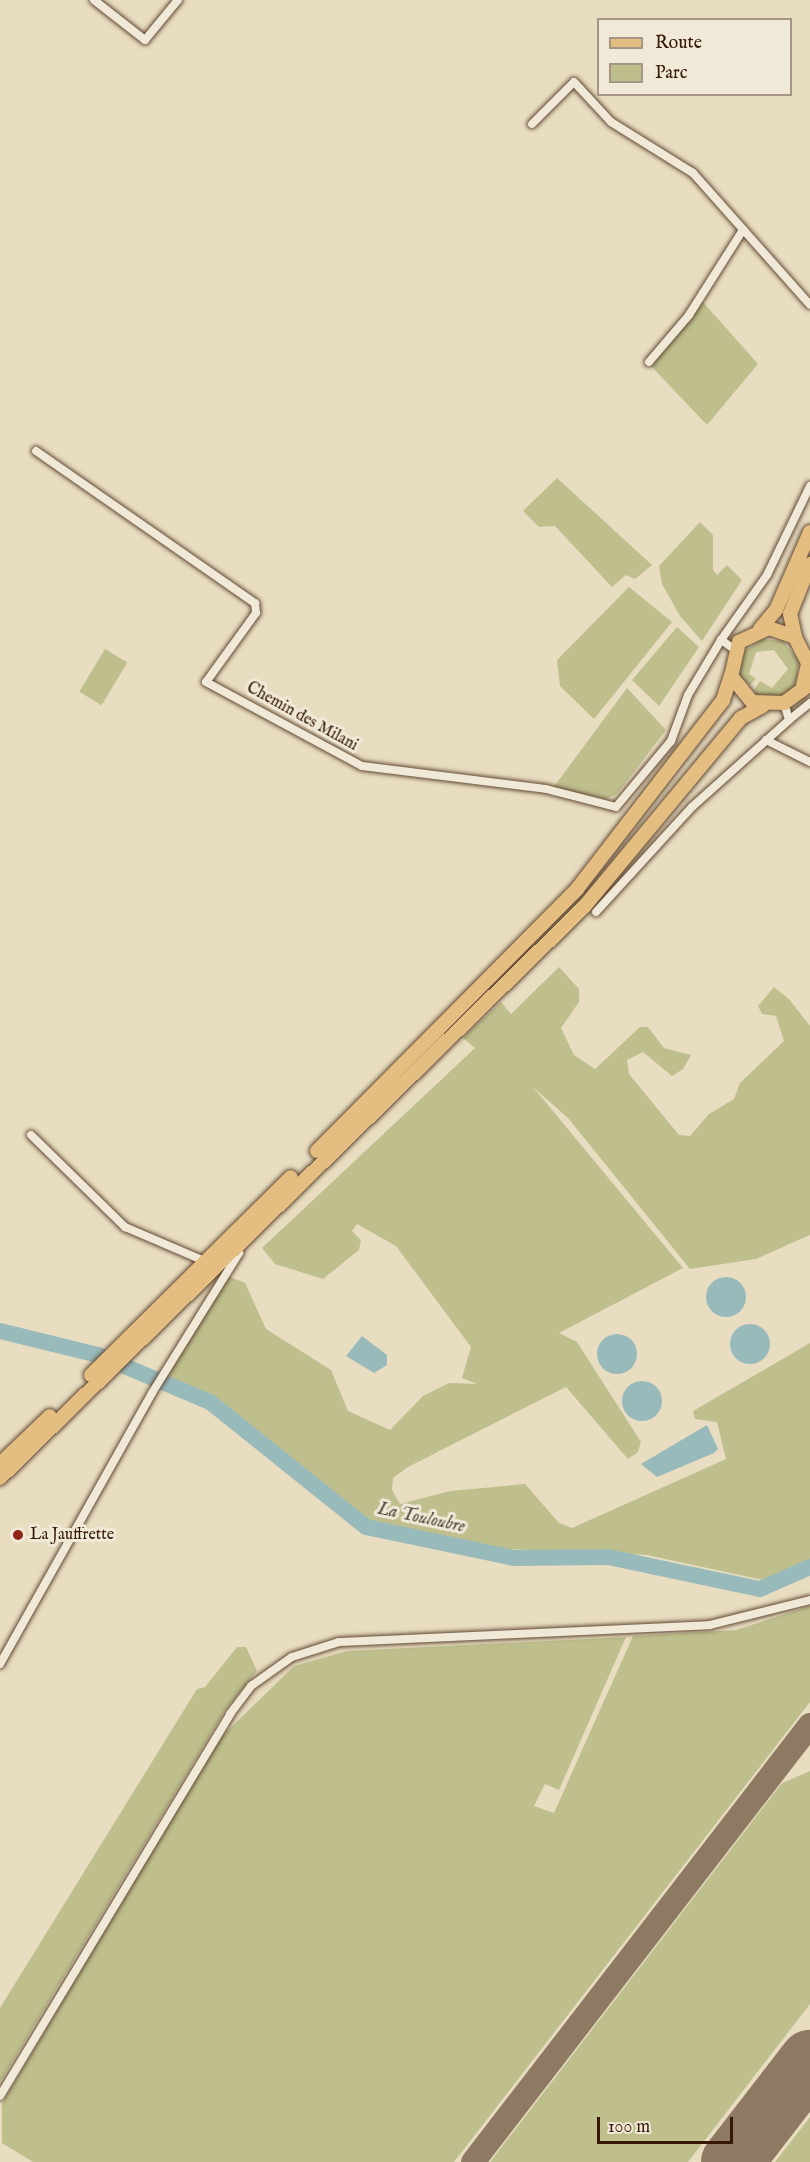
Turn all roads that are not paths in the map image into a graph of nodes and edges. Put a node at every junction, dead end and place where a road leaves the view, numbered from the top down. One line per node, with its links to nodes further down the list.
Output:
1 (94, 0): 2 (street)
2 (178, 0)
3 (532, 124): 4 (street)
4 (743, 230): 5 (street); 6 (street)
5 (810, 304)
6 (649, 362)
7 (36, 451): 13 (street, Chemin des Milani)
8 (810, 486): 13 (street)
9 (810, 532): 11 (main road)
10 (810, 564): 12 (main road)
11 (760, 629): 12 (main road); 14 (main road)
12 (795, 637): 15 (main road)
13 (721, 640): 14 (street)
14 (734, 649): 16 (main road)
15 (807, 651): 17 (main road)
16 (731, 676): 20 (main road); 26 (main road)
17 (806, 687): 18 (main road)
18 (784, 703): 20 (main road); 21 (street)
19 (810, 703): 21 (street)
20 (763, 706): 26 (main road)
21 (789, 720): 22 (street)
22 (766, 740): 23 (street); 24 (street)
23 (810, 762)
24 (596, 912)
25 (31, 1135): 27 (street)
26 (229, 1245): 27 (main road); 32 (street)
27 (210, 1264): 28 (main road)
28 (100, 1373): 29 (main road); 30 (main road)
29 (0, 1464)
30 (0, 1478)
31 (810, 1600): 33 (street)
32 (0, 1664)
33 (0, 2096)

